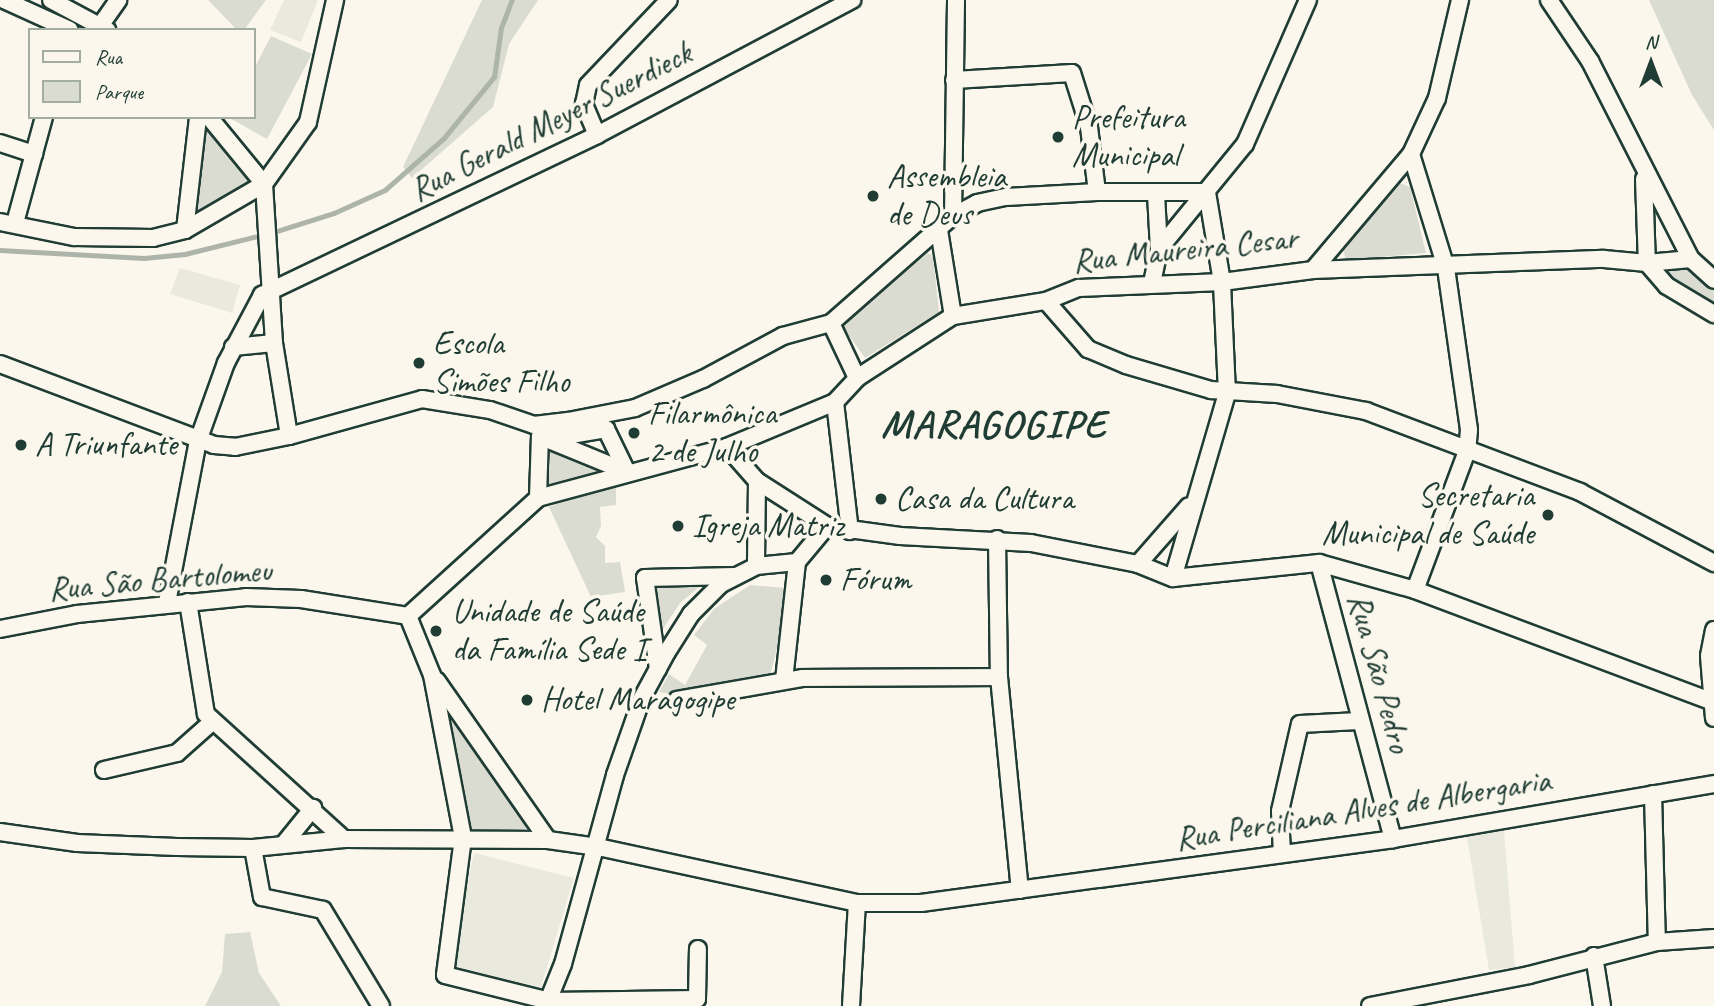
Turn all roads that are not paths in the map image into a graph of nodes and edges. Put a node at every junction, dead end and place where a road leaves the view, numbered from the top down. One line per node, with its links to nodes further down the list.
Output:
1 (4, 0): 11 (street)
2 (51, 0): 12 (street)
3 (118, 0): 13 (street)
4 (335, 0): 23 (street)
5 (669, 0): 18 (street)
6 (852, 0): 18 (street, Rua Gerald Meyer Suerdieck)
7 (956, 0): 14 (street)
8 (1308, 0): 25 (street)
9 (1460, 0): 20 (street, Rua Maureira Cesar)
10 (1549, 0): 22 (street)
11 (66, 28)
12 (98, 28)
13 (101, 28)
14 (954, 80): 24 (street); 27 (street)
15 (43, 119): 21 (street)
16 (198, 119): 29 (street)
17 (211, 119): 23 (street)
18 (597, 135): 39 (street, Rua Gerald Meyer Suerdieck)
19 (0, 143): 21 (street)
20 (1411, 153): 34 (street); 35 (street, Rua Maureira Cesar)
21 (34, 154): 28 (street)
22 (1644, 173): 32 (street); 33 (street)
23 (264, 184): 29 (street); 39 (street)
24 (1097, 192): 26 (street); 27 (street)
25 (1207, 192): 26 (street); 31 (street); 37 (street)
26 (1156, 194): 31 (street)
27 (953, 216): 30 (street)
28 (7, 223): 29 (street)
29 (185, 230)
30 (939, 230): 42 (street); 43 (street)
31 (1159, 249): 38 (street)
32 (1691, 259): 33 (street); 36 (street)
33 (1647, 263): 34 (street); 41 (street)
34 (1446, 268): 35 (street); 54 (street)
35 (1313, 270): 37 (street, Rua Maureira Cesar)
36 (1714, 280)
37 (1222, 282): 38 (street, Rua Maureira Cesar); 48 (street)
38 (1152, 283): 40 (street, Rua Maureira Cesar)
39 (273, 288): 44 (street); 45 (street)
40 (1046, 301): 42 (street, Rua Maureira Cesar); 48 (street)
41 (1714, 314)
42 (953, 316): 47 (street)
43 (831, 323): 47 (street); 50 (street)
44 (274, 343): 45 (street); 51 (street)
45 (233, 347): 52 (street)
46 (0, 364): 52 (street)
47 (857, 378): 49 (street)
48 (1227, 393): 54 (street); 58 (street)
49 (835, 402): 53 (street); 60 (street)
50 (540, 434): 51 (street); 55 (street); 55 (street); 57 (street)
51 (289, 436): 52 (street)
52 (198, 441): 71 (street)
53 (727, 447): 55 (street); 56 (street)
54 (1467, 451): 63 (street); 69 (street)
55 (627, 472): 57 (street)
56 (757, 481): 59 (street); 66 (street)
57 (538, 498): 72 (street)
58 (1192, 501): 64 (street); 68 (street)
59 (827, 526): 60 (street); 62 (street)
60 (850, 531): 61 (street)
61 (997, 539): 64 (street); 77 (street)
62 (797, 562): 66 (street); 78 (street)
63 (1714, 563)
64 (1138, 564): 68 (street)
65 (1319, 564): 68 (street); 69 (street); 82 (street, Rua São Pedro)
66 (756, 566): 67 (street)
67 (738, 576): 75 (street); 75 (street)
68 (1173, 578)
69 (1415, 590): 80 (street)
70 (188, 602): 71 (street, Rua São Bartolomeu); 72 (street, Rua São Bartolomeu); 83 (street)
71 (167, 603): 73 (street, Rua São Bartolomeu)
72 (408, 616): 76 (street)
73 (0, 629)
74 (1714, 629): 80 (street)
75 (658, 668): 94 (street)
76 (432, 675): 89 (street); 92 (street)
77 (999, 677): 78 (street); 97 (street)
78 (784, 680): 79 (street)
79 (677, 700)
80 (1710, 701): 81 (street)
81 (1714, 718)
82 (1359, 721): 91 (street, Rua São Pedro); 96 (street)
83 (212, 722): 84 (street); 87 (street)
84 (104, 770)
85 (1714, 783): 86 (street, Rua Perciliana Alves de Albergaria)
86 (1653, 794): 91 (street, Rua Perciliana Alves de Albergaria); 100 (street)
87 (313, 808): 90 (street); 93 (street)
88 (0, 832): 95 (street, Rua Perciliana Alves de Albergaria)
89 (463, 838): 90 (street, Rua Perciliana Alves de Albergaria); 92 (street, Rua Perciliana Alves de Albergaria); 104 (street)
90 (344, 839): 93 (street, Rua Perciliana Alves de Albergaria)
91 (1393, 839): 96 (street, Rua Perciliana Alves de Albergaria)
92 (548, 840): 94 (street, Rua Perciliana Alves de Albergaria)
93 (283, 845): 95 (street, Rua Perciliana Alves de Albergaria)
94 (597, 847): 98 (street, Rua Perciliana Alves de Albergaria); 104 (street)
95 (253, 848): 105 (street)
96 (1282, 854): 97 (street, Rua Perciliana Alves de Albergaria)
97 (1020, 890): 98 (street, Rua Perciliana Alves de Albergaria)
98 (857, 903): 106 (street)
99 (1714, 938): 100 (street)
100 (1657, 942): 102 (street)
101 (698, 949): 103 (street)
102 (1594, 957): 107 (street); 108 (street)
103 (648, 1003): 104 (street)
104 (548, 1004)
105 (381, 1006)
106 (851, 1006)
107 (1370, 1006)
108 (1602, 1006)

